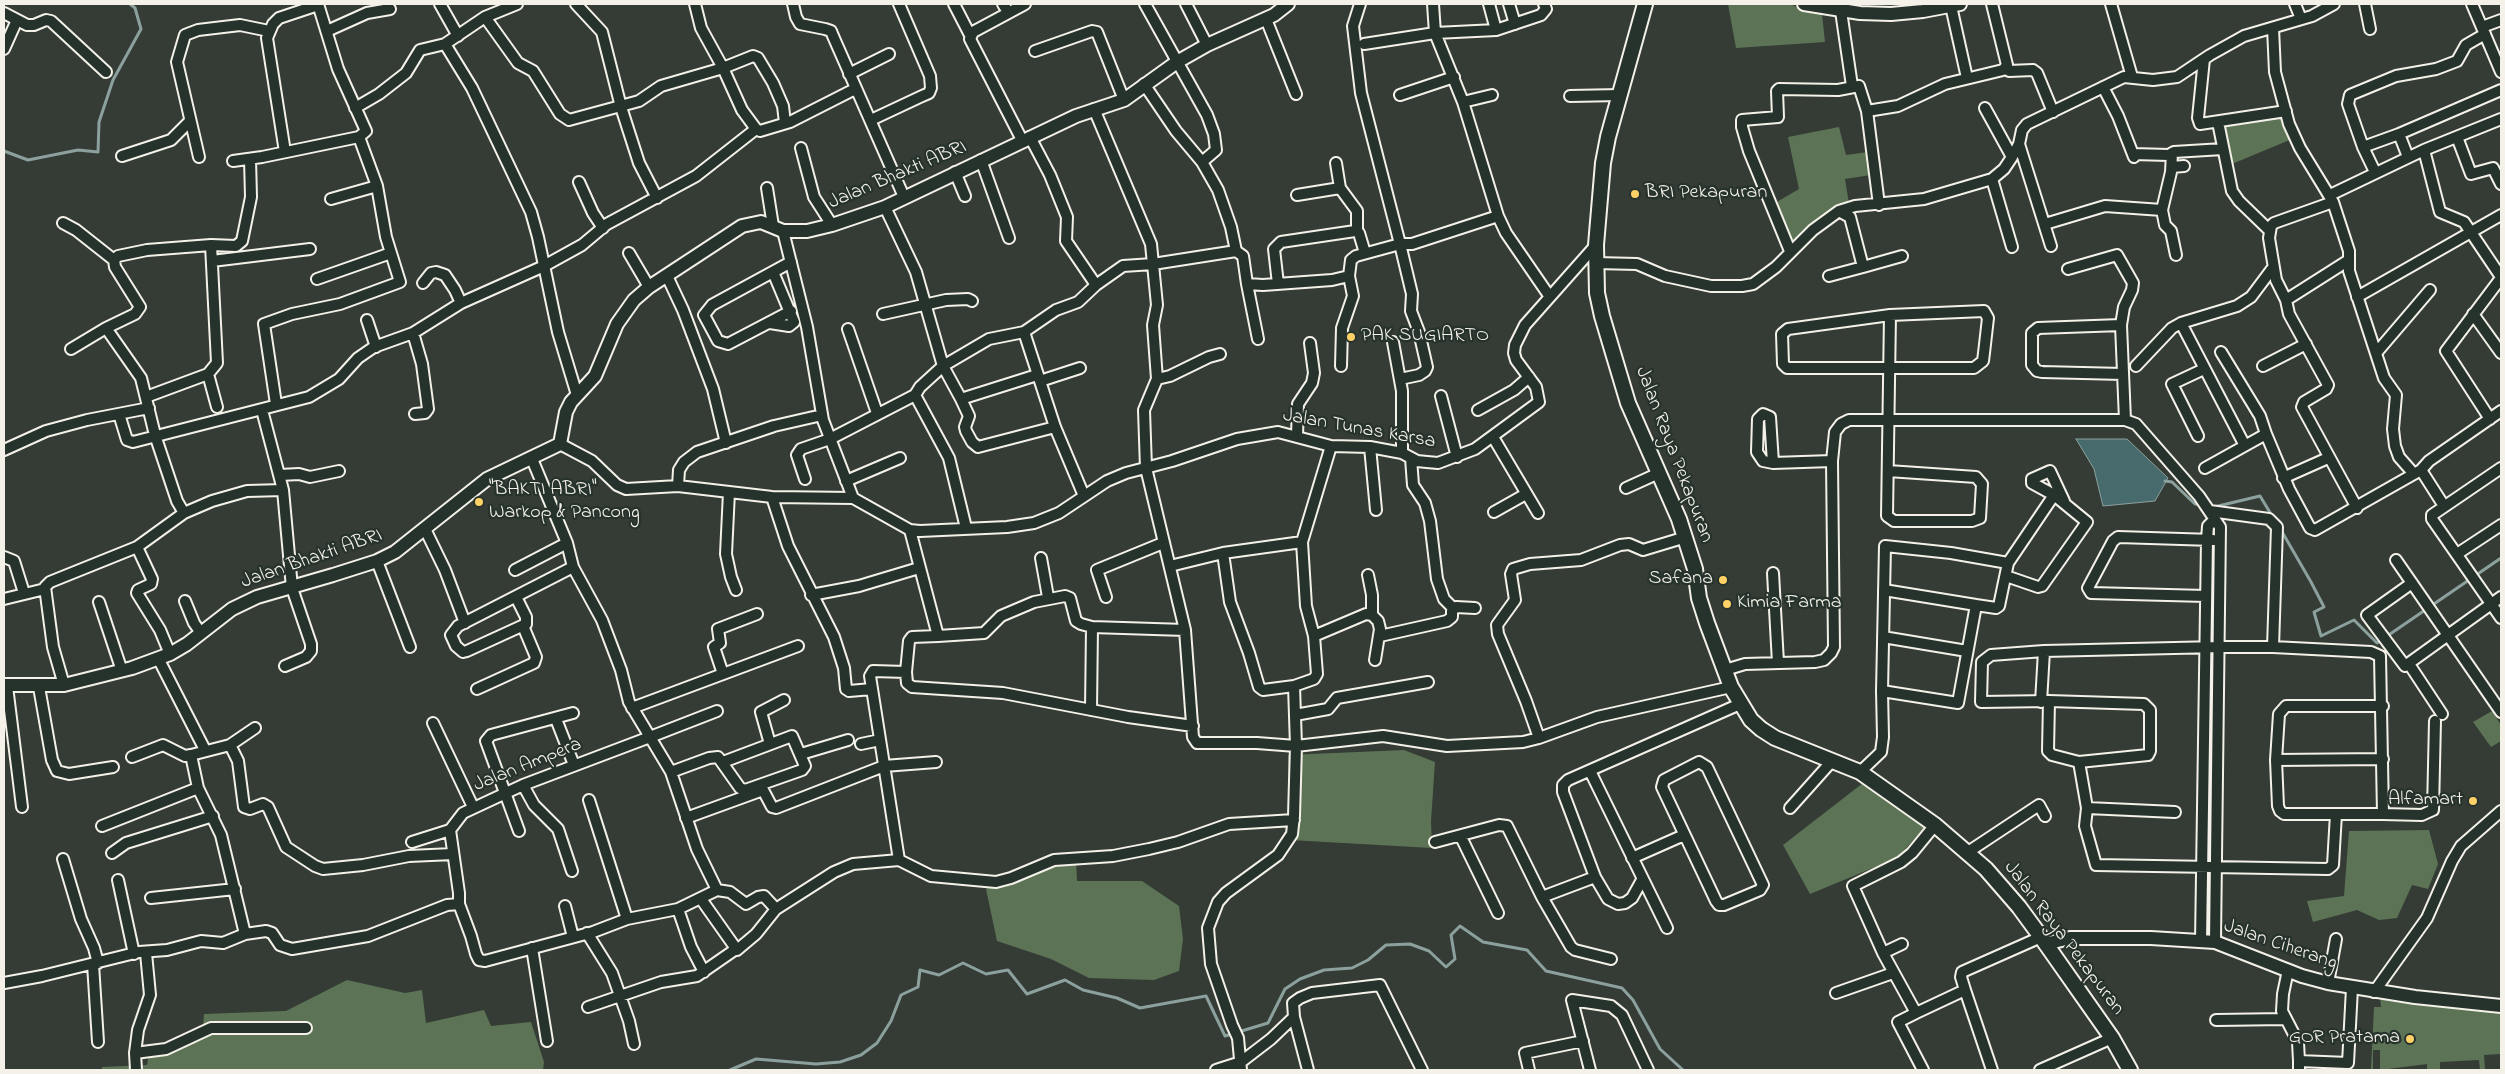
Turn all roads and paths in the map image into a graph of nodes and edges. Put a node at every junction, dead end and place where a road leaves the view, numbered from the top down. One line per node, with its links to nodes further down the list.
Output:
1 (318, 4): 41 (street); 42 (street)
2 (440, 4): 46 (street)
3 (487, 4): 32 (street)
4 (518, 4): 32 (street)
5 (576, 4): 75 (street)
6 (695, 4): 55 (street)
7 (793, 4): 59 (street)
8 (899, 4): 83 (street)
9 (954, 4): 45 (street)
10 (1025, 4): 28 (street)
11 (1145, 4): 54 (street)
12 (1186, 4): 49 (street)
13 (1288, 4): 33 (street, Jalan Bhakti ABRI)
14 (1360, 4): 139 (street)
15 (1433, 4): 44 (street)
16 (1489, 4): 40 (street)
17 (1509, 4): 37 (street)
18 (1544, 4): 37 (street)
19 (1645, 4): 71 (main road, Jalan Raya Pekapuran)
20 (1804, 4): 30 (street)
21 (1992, 4): 56 (street)
22 (2110, 4): 61 (street)
23 (2295, 4): 35 (street)
24 (2334, 4): 35 (street)
25 (2365, 4): 39 (street)
26 (2472, 4): 43 (street)
27 (1956, 5): 30 (street); 62 (street)
28 (1005, 8): 45 (street)
29 (390, 9): 42 (street)
30 (1841, 11): 64 (street)
31 (4, 13): 34 (street)
32 (489, 16): 46 (street); 75 (street)
33 (1266, 19): 49 (street, Jalan Bhakti ABRI); 68 (street)
34 (17, 20): 50 (street); 57 (street)
35 (2301, 20): 38 (street)
36 (2501, 20): 43 (street)
37 (1515, 24): 40 (street)
38 (2273, 28): 53 (street); 80 (street)
39 (2370, 29)
40 (1496, 30): 44 (street)
41 (269, 31): 84 (street); 97 (street)
42 (328, 31): 76 (street)
43 (2484, 31): 58 (street); 93 (street)
44 (1435, 33): 48 (street); 60 (street)
45 (970, 35): 91 (street)
46 (458, 36): 47 (street)
47 (445, 44): 76 (street); 158 (street)
48 (1364, 44)
49 (1207, 45): 54 (street, Jalan Bhakti ABRI)
50 (4, 49)
51 (1034, 51): 73 (street)
52 (889, 54): 59 (street)
53 (2204, 59): 61 (street); 85 (street)
54 (1177, 62): 63 (street, Jalan Bhakti ABRI); 106 (street)
55 (723, 68): 75 (street); 86 (street); 87 (street)
56 (2006, 68): 62 (street); 81 (street)
57 (106, 72)
58 (2501, 72)
59 (849, 74): 66 (street)
60 (1454, 77): 69 (street); 74 (street)
61 (2132, 77): 65 (street)
62 (1968, 78): 79 (street)
63 (1144, 84): 73 (street, Jalan Bhakti ABRI); 106 (street)
64 (1852, 86): 79 (street); 146 (street)
65 (2103, 87): 81 (street); 98 (street)
66 (855, 89): 83 (street); 86 (street)
67 (2501, 90): 88 (street)
68 (1296, 94)
69 (1400, 95)
70 (1492, 95): 74 (street)
71 (1620, 95): 72 (street); 140 (main road, Jalan Raya Pekapuran)
72 (1570, 96)
73 (1124, 100): 78 (street, Jalan Bhakti ABRI)
74 (1463, 102): 129 (street)
75 (621, 107): 121 (street)
76 (355, 108): 90 (street)
77 (1985, 108): 101 (street)
78 (1094, 109): 91 (street, Jalan Bhakti ABRI); 157 (street)
79 (1867, 111): 124 (street)
80 (2286, 111): 85 (street); 122 (street)
81 (2053, 112): 92 (street)
82 (2501, 119): 89 (street)
83 (871, 120): 120 (street)
84 (190, 121): 99 (street); 100 (street)
85 (2218, 122): 95 (street)
86 (785, 123): 87 (street)
87 (756, 129): 121 (street)
88 (2398, 134): 93 (street); 102 (street)
89 (2457, 136): 96 (street); 114 (street)
90 (359, 137): 97 (street); 115 (street)
91 (1027, 139): 105 (street, Jalan Bhakti ABRI); 171 (street)
92 (2019, 144): 101 (street); 131 (street)
93 (2363, 147): 111 (street)
94 (800, 148): 132 (street)
95 (2223, 149): 98 (street); 136 (street)
96 (2424, 150): 102 (street); 137 (street)
97 (285, 152): 103 (street)
98 (2172, 153): 109 (street)
99 (122, 156)
100 (199, 157)
101 (2012, 157): 112 (street)
102 (2408, 157): 111 (street)
103 (250, 159): 104 (street); 141 (street)
104 (233, 160)
105 (981, 160): 110 (street, Jalan Bhakti ABRI); 138 (street)
106 (1202, 162): 145 (street)
107 (1336, 163): 117 (street)
108 (2184, 166): 109 (street)
109 (2172, 167): 126 (street)
110 (955, 172): 119 (street); 120 (street, Jalan Bhakti ABRI)
111 (2375, 172): 122 (street)
112 (1992, 179): 124 (street); 143 (street)
113 (579, 182): 133 (street)
114 (2501, 184)
115 (377, 186): 123 (street); 147 (street)
116 (767, 188): 134 (street)
117 (1340, 188): 118 (street); 135 (street)
118 (1297, 195)
119 (965, 196)
120 (904, 197): 125 (street, Jalan Bhakti ABRI)
121 (657, 198): 133 (street)
122 (2331, 198): 136 (street); 153 (street)
123 (331, 199)
124 (1879, 205): 127 (street)
125 (885, 206): 132 (street, Jalan Bhakti ABRI); 179 (street)
126 (2162, 210): 131 (street); 150 (street)
127 (1839, 211): 146 (street); 159 (street)
128 (2501, 215): 137 (street)
129 (1498, 216): 139 (street); 174 (street)
130 (63, 223): 152 (street)
131 (2045, 224): 142 (street)
132 (832, 225): 134 (street, Jalan Bhakti ABRI)
133 (603, 228): 158 (street)
134 (778, 228): 155 (street); 163 (street, Jalan Bhakti ABRI)
135 (1357, 231): 149 (street); 170 (street)
136 (2270, 231): 161 (street)
137 (2471, 232): 166 (street); 175 (street)
138 (1009, 238)
139 (1400, 244): 149 (street); 212 (street)
140 (1596, 245): 156 (main road, Jalan Raya Pekapuran); 174 (street, Jalan Tunas Karsa)
141 (211, 246): 152 (street); 154 (street)
142 (2051, 246)
143 (2012, 247)
144 (310, 249): 154 (street)
145 (1236, 251): 157 (street); 169 (street)
146 (1790, 251): 156 (street)
147 (391, 253): 167 (street); 218 (street)
148 (629, 253): 172 (street)
149 (1365, 253): 164 (street)
150 (2176, 255)
151 (1902, 256): 159 (street)
152 (114, 260): 186 (street)
153 (2349, 260): 175 (street); 176 (street)
154 (212, 261): 207 (street)
155 (791, 262): 162 (street); 227 (street)
156 (1596, 263): 257 (main road, Jalan Raya Pekapuran)
157 (1153, 264): 171 (street); 211 (street)
158 (544, 266): 178 (street); 213 (street)
159 (1863, 267): 165 (street)
160 (2068, 269): 185 (street)
161 (2272, 270): 176 (street); 184 (street)
162 (773, 272): 162 (street)
163 (667, 276): 172 (street, Jalan Bhakti ABRI); 238 (street)
164 (1350, 276): 170 (street); 201 (street)
165 (1829, 276)
166 (2501, 277): 182 (street)
167 (317, 279)
168 (423, 283): 178 (street)
169 (1247, 284): 170 (street); 190 (street)
170 (1278, 284)
171 (1096, 285): 188 (street)
172 (650, 287): 213 (street, Jalan Bhakti ABRI)
173 (2430, 290): 197 (street)
174 (1550, 297): 209 (street, Jalan Tunas Karsa)
175 (2357, 297): 197 (street)
176 (2286, 300): 193 (street)
177 (972, 301): 179 (street)
178 (460, 304): 189 (street)
179 (926, 304): 180 (street); 200 (street)
180 (883, 314)
181 (1890, 314): 204 (street); 204 (street); 204 (street)
182 (2473, 314): 198 (street); 228 (street)
183 (367, 320): 194 (street)
184 (2181, 323): 202 (street); 206 (street)
185 (2121, 325): 208 (street); 208 (street)
186 (106, 328): 195 (street); 215 (street)
187 (848, 330): 224 (street)
188 (1024, 332): 200 (street); 210 (street)
189 (413, 333): 194 (street); 226 (street)
190 (1258, 339)
191 (1393, 342): 212 (street)
192 (1310, 343): 234 (street)
193 (2306, 344): 203 (street); 247 (street)
194 (376, 347): 218 (street)
195 (71, 348)
196 (2221, 352): 232 (street)
197 (2377, 352): 256 (street)
198 (2501, 353)
199 (1220, 354): 211 (street)
200 (943, 366): 214 (street); 217 (street)
201 (1341, 366)
202 (2136, 366)
203 (2263, 366)
204 (1888, 367): 230 (street)
205 (1080, 368): 210 (street)
206 (2204, 369): 235 (street); 240 (street)
207 (208, 374): 215 (street); 219 (street)
208 (2123, 374): 229 (street)
209 (1529, 377): 222 (street); 236 (street, Jalan Tunas Karsa)
210 (1038, 378): 217 (street); 231 (street)
211 (1157, 379): 251 (street)
212 (1400, 379): 244 (street)
213 (577, 395): 239 (street, Jalan Bhakti ABRI)
214 (915, 395): 224 (street); 280 (street)
215 (146, 396): 220 (street)
216 (1441, 396): 245 (street)
217 (961, 399): 231 (street)
218 (276, 404): 221 (street)
219 (217, 407)
220 (149, 408): 225 (street); 233 (street)
221 (262, 410): 233 (street); 258 (street)
222 (1478, 410)
223 (2501, 411): 228 (street)
224 (877, 413): 237 (street)
225 (119, 414): 233 (street); 243 (street)
226 (415, 414)
227 (822, 416): 237 (street); 238 (street)
228 (2490, 418): 256 (street)
229 (2125, 420): 230 (street); 278 (street)
230 (1887, 422): 249 (street); 255 (street)
231 (1055, 427): 268 (street)
232 (2266, 434): 240 (street); 259 (street)
233 (155, 435): 276 (street)
234 (1297, 436): 241 (street, Jalan Tunas Karsa); 251 (street, Jalan Tunas Karsa)
235 (2198, 436)
236 (1493, 437): 245 (street, Jalan Tunas Karsa); 266 (street)
237 (830, 439): 260 (street); 261 (street)
238 (726, 443): 262 (street)
239 (560, 444): 248 (street, Jalan Bhakti ABRI); 262 (street)
240 (2244, 444): 252 (street)
241 (1331, 446): 242 (street, Jalan Tunas Karsa); 286 (street)
242 (1370, 447): 244 (street, Jalan Tunas Karsa); 274 (street)
243 (4, 450)
244 (1406, 456): 245 (street, Jalan Tunas Karsa); 321 (street)
245 (1457, 457)
246 (900, 458): 261 (street)
247 (2328, 458): 259 (street); 273 (street)
248 (532, 459): 281 (street, Jalan Bhakti ABRI); 287 (street)
249 (1832, 461): 250 (street); 345 (street)
250 (1773, 463)
251 (1146, 468): 268 (street, Jalan Tunas Karsa); 288 (street)
252 (2204, 468)
253 (2501, 468): 272 (street)
254 (339, 472): 258 (street)
255 (1888, 472): 255 (street)
256 (2418, 472): 272 (street); 273 (street)
257 (1659, 473): 263 (street); 283 (main road, Jalan Raya Pekapuran)
258 (280, 475): 264 (street)
259 (2284, 478): 273 (street)
260 (805, 479)
261 (846, 481): 270 (street)
262 (678, 486): 265 (street)
263 (1626, 488)
264 (283, 490): 276 (street); 305 (street)
265 (729, 492): 269 (street); 307 (street)
266 (1526, 494): 275 (street); 277 (street)
267 (2054, 495): 271 (street); 271 (street); 296 (street)
268 (1084, 496): 280 (street, Jalan Tunas Karsa)
269 (772, 497): 270 (street); 310 (street)
270 (853, 498): 282 (street)
271 (2065, 502): 303 (street)
272 (2444, 506): 291 (street)
273 (2357, 508)
274 (1376, 510)
275 (1494, 512)
276 (184, 513): 289 (street)
277 (1538, 514)
278 (2211, 514): 284 (street); 285 (street); 338 (street)
279 (2501, 525): 291 (street)
280 (966, 528): 282 (street, Jalan Tunas Karsa)
281 (425, 529): 294 (street, Jalan Bhakti ABRI); 326 (street)
282 (910, 530): 299 (street)
283 (1686, 537): 348 (main road, Jalan Raya Pekapuran); 376 (street)
284 (2207, 540): 285 (street); 311 (street); 311 (street)
285 (2219, 540): 340 (street)
286 (1302, 542): 290 (street); 333 (street)
287 (567, 543): 298 (street); 300 (street)
288 (1163, 544): 297 (street); 312 (street)
289 (137, 548): 306 (street); 343 (street)
290 (1223, 553): 297 (street); 355 (street)
291 (2457, 554): 319 (street)
292 (4, 557): 309 (street)
293 (1041, 558): 315 (street)
294 (377, 560): 305 (street, Jalan Bhakti ABRI); 339 (street)
295 (2397, 561): 304 (street)
296 (2008, 563): 303 (street); 308 (street)
297 (1170, 566): 329 (street)
298 (573, 568): 314 (street); 365 (street)
299 (919, 568): 310 (street); 332 (street)
300 (515, 570)
301 (1774, 573): 345 (street)
302 (1368, 574): 324 (street)
303 (2006, 576): 320 (street)
304 (2412, 583): 331 (street); 346 (street)
305 (292, 588): 330 (street, Jalan Bhakti ABRI); 347 (street)
306 (45, 589): 309 (street); 353 (street)
307 (736, 590)
308 (1884, 590): 320 (street); 335 (street)
309 (24, 593): 316 (street)
310 (811, 595): 359 (street)
311 (2206, 596): 337 (street)
312 (1106, 597)
313 (2501, 597): 319 (street)
314 (516, 598): 326 (street); 327 (street)
315 (1048, 598): 328 (street); 332 (street)
316 (4, 599)
317 (185, 601): 330 (street)
318 (99, 602): 349 (street)
319 (2491, 604): 325 (street); 331 (street)
320 (1976, 605): 341 (street)
321 (1453, 608): 322 (street); 334 (street)
322 (1475, 608)
323 (757, 614): 351 (street)
324 (1372, 615): 333 (street); 334 (street)
325 (2501, 618)
326 (465, 623): 327 (street)
327 (523, 626): 358 (street)
328 (1092, 627): 329 (street); 366 (street)
329 (1185, 630): 373 (street)
330 (201, 633): 343 (street, Jalan Bhakti ABRI)
331 (2448, 634): 346 (street); 368 (street)
332 (938, 636): 350 (street)
333 (1314, 636): 355 (street)
334 (1380, 636): 344 (street)
335 (1883, 637): 341 (street); 360 (street)
336 (798, 646): 351 (street)
337 (2206, 647): 340 (street); 342 (street); 429 (street)
338 (2273, 647): 340 (street); 364 (street)
339 (410, 648)
340 (2218, 648): 430 (street)
341 (1967, 651): 360 (street)
342 (2044, 651): 362 (street); 362 (street)
343 (164, 656): 349 (street, Jalan Bhakti ABRI); 383 (street)
344 (1375, 660)
345 (1778, 663): 348 (street)
346 (2409, 664): 410 (street)
347 (285, 666)
348 (1725, 670): 357 (main road, Jalan Raya Pekapuran)
349 (122, 672): 353 (street, Jalan Bhakti ABRI)
350 (906, 672): 359 (street); 366 (street)
351 (723, 674): 365 (street)
352 (1428, 682): 370 (street)
353 (64, 685): 356 (street, Jalan Bhakti ABRI)
354 (5, 686): 356 (street, Jalan Bhakti ABRI); 403 (street)
355 (1294, 686): 370 (street)
356 (39, 687): 395 (street)
357 (1731, 687): 363 (main road, Jalan Raya Pekapuran); 376 (street)
358 (477, 689)
359 (872, 689): 378 (street)
360 (1882, 691): 398 (street)
361 (784, 700): 379 (street)
362 (2045, 702): 392 (street); 392 (street)
363 (1740, 704): 389 (main road, Jalan Raya Pekapuran); 396 (street)
364 (2383, 706): 387 (street); 388 (street)
365 (632, 708): 375 (street)
366 (1090, 710): 373 (street)
367 (717, 711): 375 (street, Jalan Ampera)
368 (2501, 712)
369 (573, 713): 371 (street)
370 (1294, 715): 382 (street)
371 (556, 719): 393 (street); 401 (street)
372 (433, 723): 404 (street)
373 (1193, 726): 382 (street)
374 (255, 728): 381 (street)
375 (650, 737): 393 (street, Jalan Ampera); 397 (street)
376 (1539, 738): 382 (street)
377 (848, 740): 384 (street)
378 (880, 740): 380 (street); 394 (street)
379 (770, 744): 384 (street); 390 (street)
380 (861, 744)
381 (230, 745): 383 (street); 425 (street)
382 (1296, 746): 414 (street)
383 (206, 750): 385 (street)
384 (801, 754): 390 (street)
385 (191, 755): 386 (street); 400 (street)
386 (132, 757)
387 (2276, 760): 388 (street); 409 (street)
388 (2383, 760): 410 (street)
389 (1832, 761): 398 (main road, Jalan Raya Pekapuran); 405 (street)
390 (723, 762): 397 (street)
391 (936, 762): 394 (street)
392 (2079, 762): 406 (street)
393 (574, 765): 399 (street, Jalan Ampera)
394 (884, 766): 413 (street); 428 (street)
395 (113, 767)
396 (1590, 771): 426 (street); 432 (street)
397 (671, 772): 413 (street)
398 (1860, 772): 415 (main road, Jalan Raya Pekapuran)
399 (523, 785): 401 (street, Jalan Ampera); 431 (street)
400 (198, 788): 411 (street); 416 (street)
401 (505, 792): 404 (street, Jalan Ampera); 418 (street)
402 (589, 800): 445 (street)
403 (22, 807)
404 (473, 807): 417 (street, Jalan Ampera)
405 (1790, 808)
406 (2087, 808): 408 (street); 429 (street)
407 (2501, 811): 469 (street)
408 (2174, 812)
409 (2336, 814): 410 (street); 430 (street)
410 (2383, 814)
411 (213, 816): 424 (street); 435 (street)
412 (2045, 816): 423 (street)
413 (686, 818): 436 (street)
414 (1294, 820): 428 (street); 485 (street)
415 (1935, 825): 423 (main road, Jalan Raya Pekapuran); 458 (street)
416 (102, 826)
417 (450, 830): 421 (street); 425 (street)
418 (519, 831)
419 (1684, 835): 419 (street); 426 (street)
420 (1461, 837): 422 (street); 437 (street); 444 (street)
421 (412, 842)
422 (1435, 842)
423 (1968, 852): 451 (main road, Jalan Raya Pekapuran)
424 (112, 853)
425 (453, 854): 440 (street)
426 (1632, 858): 434 (street)
427 (63, 859): 461 (street)
428 (898, 860): 443 (street)
429 (2202, 867): 430 (street); 452 (street)
430 (2214, 868): 453 (street)
431 (572, 871)
432 (1595, 877): 434 (street); 437 (street)
433 (118, 880): 459 (street)
434 (1642, 880): 446 (street)
435 (235, 889): 438 (street); 447 (street)
436 (717, 890): 439 (street); 443 (street)
437 (1542, 897): 460 (street)
438 (151, 898)
439 (701, 899): 442 (street); 456 (street)
440 (459, 904): 447 (street); 455 (street)
441 (566, 906): 449 (street)
442 (678, 909): 445 (street); 463 (street)
443 (776, 909): 456 (street)
444 (1498, 913)
445 (627, 919): 448 (street)
446 (1667, 928)
447 (245, 934): 457 (street)
448 (587, 934): 449 (street); 471 (street)
449 (573, 937): 455 (street)
450 (2336, 939): 466 (street)
451 (2043, 941): 452 (street, Jalan Ciherang); 468 (street); 479 (main road, Jalan Raya Pekapuran)
452 (2201, 941): 453 (street, Jalan Ciherang)
453 (2215, 942): 462 (street, Jalan Ciherang)
454 (1902, 944): 458 (street)
455 (532, 948): 480 (street)
456 (736, 949): 463 (street)
457 (146, 953): 459 (street); 484 (street)
458 (1883, 953): 464 (street)
459 (134, 954): 461 (street)
460 (1611, 959)
461 (96, 963): 465 (street); 481 (street)
462 (2288, 970): 466 (street, Jalan Ciherang); 476 (street)
463 (704, 972): 471 (street)
464 (1893, 973): 470 (street); 474 (street)
465 (4, 983)
466 (2328, 983): 467 (street, Jalan Ciherang)
467 (2352, 988): 469 (street, Jalan Ciherang); 486 (street)
468 (1965, 990): 474 (street); 495 (street)
469 (2374, 992): 472 (street, Jalan Ciherang)
470 (1836, 993)
471 (620, 997): 473 (street); 483 (street)
472 (2501, 1006)
473 (588, 1007)
474 (1916, 1013): 494 (street)
475 (1294, 1017): 485 (street); 489 (street); 490 (street)
476 (2285, 1019): 477 (street); 486 (street)
477 (2216, 1020)
478 (306, 1028): 484 (street)
479 (2112, 1038): 496 (street); 497 (main road, Jalan Raya Pekapuran)
480 (547, 1041)
481 (98, 1042)
482 (1583, 1042): 491 (street); 492 (street); 493 (street)
483 (634, 1044)
484 (135, 1053): 487 (street)
485 (1241, 1066): 488 (street)
486 (2299, 1066)
487 (136, 1070)
488 (1216, 1070)
489 (1308, 1070)
490 (1422, 1070)
491 (1529, 1070)
492 (1590, 1070)
493 (1648, 1070)
494 (1923, 1070)
495 (1992, 1070)
496 (2040, 1070)
497 (2130, 1070)

